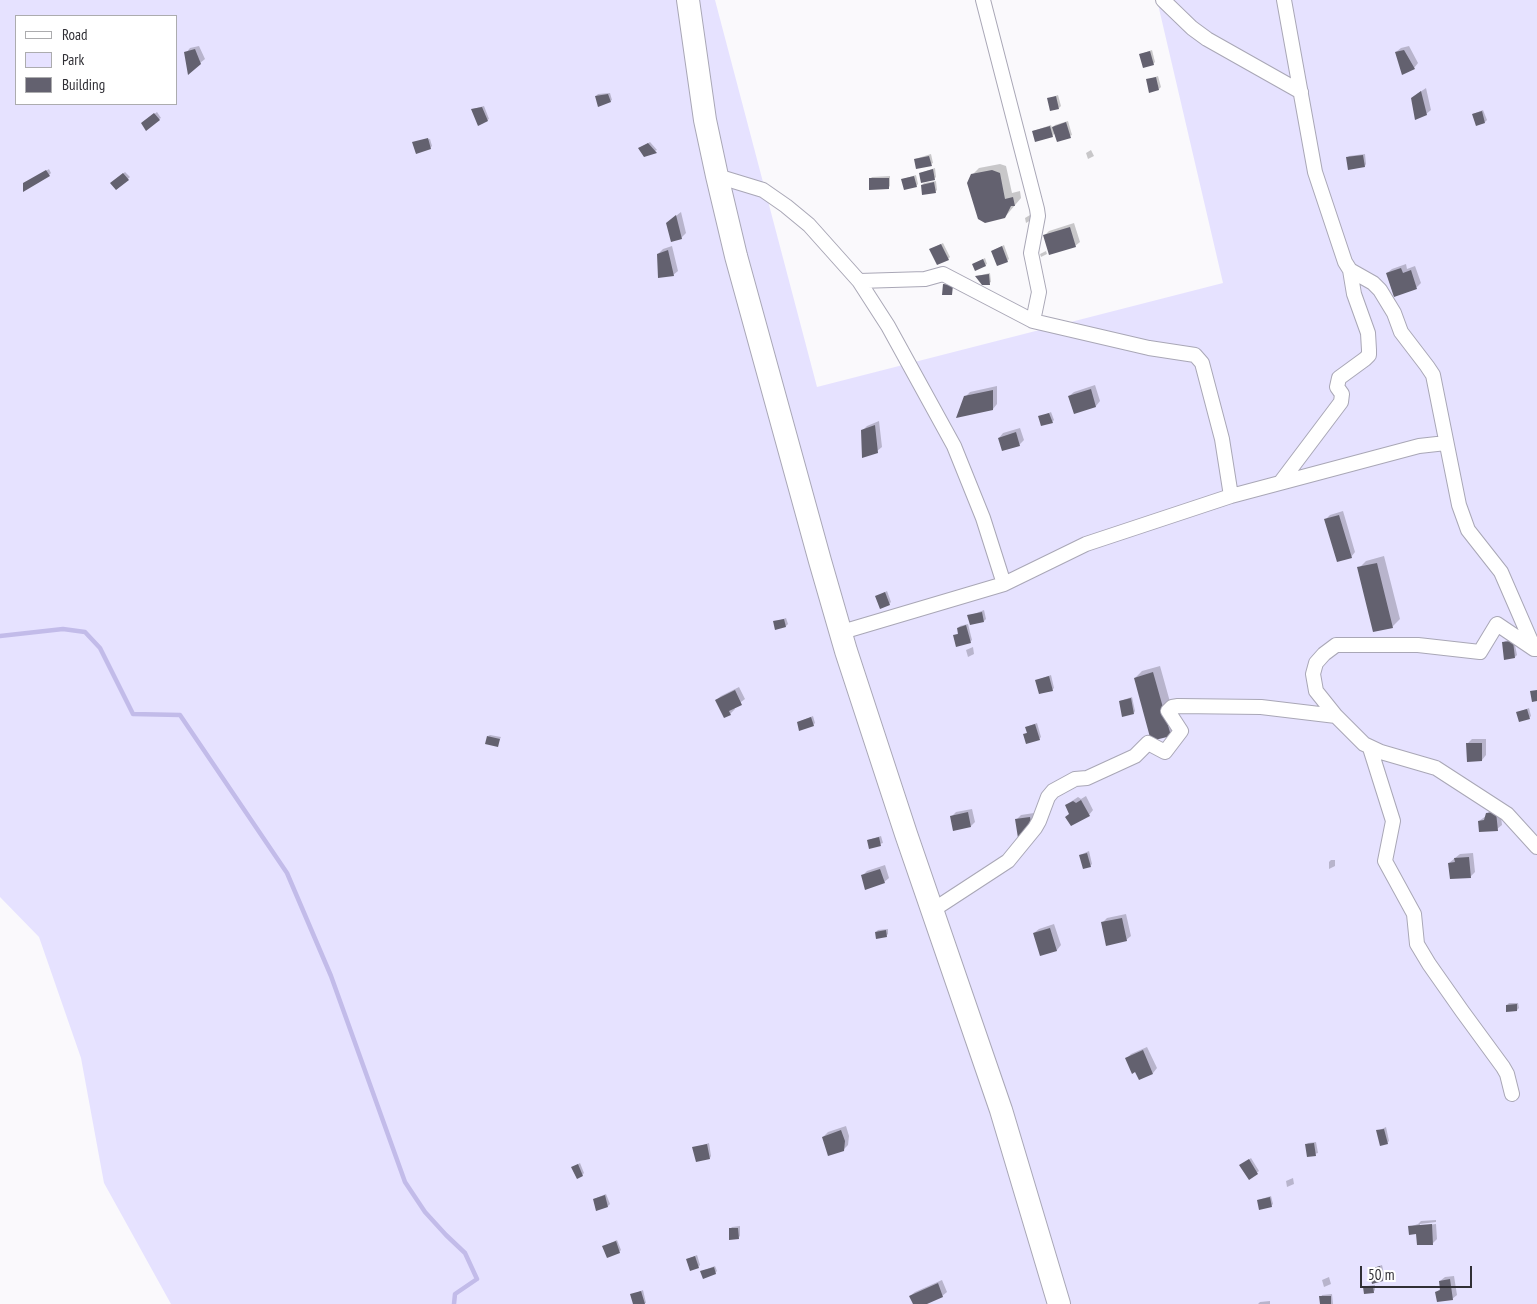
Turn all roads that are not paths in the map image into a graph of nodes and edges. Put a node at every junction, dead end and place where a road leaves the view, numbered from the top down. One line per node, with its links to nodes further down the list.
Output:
1 (688, 0): 6 (main road)
2 (982, 0): 9 (street)
3 (1163, 0): 5 (street)
4 (1284, 0): 5 (street)
5 (1301, 92): 7 (street)
6 (717, 176): 8 (street); 14 (main road)
7 (1350, 270): 10 (street); 11 (street)
8 (860, 281): 9 (street); 13 (street)
9 (1033, 320): 12 (street)
10 (1446, 443): 11 (street); 15 (street)
11 (1280, 483): 12 (street)
12 (1231, 496): 13 (street)
13 (1004, 584): 14 (street)
14 (842, 632): 19 (main road)
15 (1536, 650): 16 (street)
16 (1336, 716): 17 (street); 19 (street)
17 (1370, 748): 18 (street); 20 (street)
18 (1537, 847)
19 (933, 910): 21 (main road)
20 (1512, 1094)
21 (1059, 1304)

